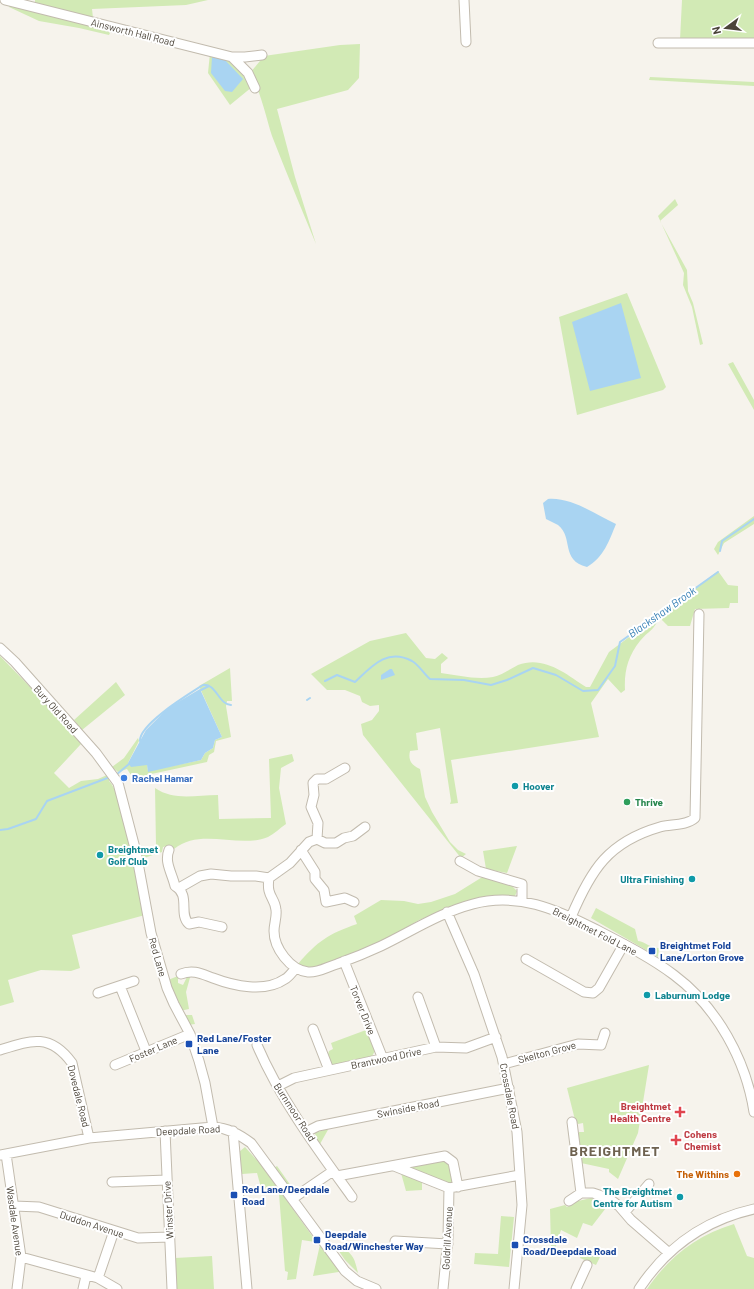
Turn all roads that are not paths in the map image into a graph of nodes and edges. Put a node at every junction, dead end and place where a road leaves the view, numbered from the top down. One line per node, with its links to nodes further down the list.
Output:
1 (5, 0): 7 (street, Ainsworth Hall Road)
2 (464, 0): 3 (street)
3 (466, 42)
4 (658, 43): 5 (street)
5 (754, 43)
6 (262, 55): 7 (street, Ainsworth Hall Road)
7 (232, 57): 8 (street)
8 (255, 88)
9 (699, 614): 23 (street)
10 (0, 648): 12 (street, Bury Old Road)
11 (346, 768): 14 (street)
12 (117, 781): 36 (street, Red Lane)
13 (367, 827): 14 (street)
14 (317, 838): 16 (street)
15 (169, 850): 19 (street)
16 (302, 850): 18 (street); 21 (street)
17 (460, 861): 20 (street)
18 (269, 878): 19 (street); 28 (street)
19 (179, 888): 24 (street)
20 (522, 901): 22 (street, Breightmet Fold Lane); 23 (street, Breightmet Fold Lane)
21 (355, 902)
22 (447, 912): 27 (street, Breightmet Fold Lane); 37 (street, Crossdale Road)
23 (571, 917): 25 (street, Breightmet Fold Lane)
24 (224, 927)
25 (624, 944): 26 (street); 48 (street, Breightmet Fold Lane)
26 (526, 958)
27 (344, 962): 28 (street, Breightmet Fold Lane); 42 (street, Torver Drive)
28 (296, 968): 29 (street)
29 (181, 974)
30 (134, 981): 31 (street)
31 (120, 986): 32 (street); 41 (street)
32 (98, 993)
33 (418, 997): 39 (street)
34 (313, 1029): 45 (street)
35 (605, 1033): 43 (street, Skelton Grove)
36 (190, 1034): 41 (street, Foster Lane); 50 (street, Red Lane)
37 (496, 1037): 39 (street, Brantwood Drive); 43 (street, Crossdale Road)
38 (257, 1045): 46 (street, Burnmoor Road)
39 (436, 1047): 42 (street, Brantwood Drive)
40 (0, 1050): 54 (street, Dovedale Road)
41 (146, 1051): 44 (street, Foster Lane)
42 (383, 1059): 45 (street, Brantwood Drive)
43 (504, 1064): 47 (street, Crossdale Road)
44 (115, 1065)
45 (329, 1070): 46 (street, Brantwood Drive)
46 (278, 1086): 53 (street, Burnmoor Road)
47 (509, 1088): 53 (street, Swinside Road); 58 (street, Crossdale Road)
48 (754, 1112)
49 (575, 1126): 64 (street)
50 (212, 1127): 51 (street, Deepdale Road); 52 (street, Deepdale Road)
51 (164, 1131): 54 (street, Deepdale Road); 59 (street, Winster Drive)
52 (233, 1131): 65 (street, Deepdale Road); 83 (street)
53 (308, 1131): 57 (street, Burnmoor Road)
54 (89, 1138): 55 (street, Deepdale Road)
55 (3, 1154): 67 (street, Wasdale Avenue)
56 (394, 1166): 57 (street); 62 (street); 62 (street)
57 (335, 1173): 63 (street, Burnmoor Road); 65 (street)
58 (520, 1175): 62 (street); 86 (street, Crossdale Road)
59 (167, 1180): 60 (street); 71 (street, Winster Drive)
60 (112, 1182)
61 (650, 1182): 69 (street)
62 (453, 1187): 73 (street, Goldrill Avenue)
63 (352, 1193)
64 (581, 1193): 66 (street); 69 (street)
65 (292, 1199): 84 (street, Deepdale Road)
66 (568, 1201)
67 (14, 1206): 70 (street, Duddon Avenue); 75 (street, Wasdale Avenue)
68 (754, 1209): 74 (street)
69 (625, 1212): 74 (street)
70 (114, 1230): 71 (street, Duddon Avenue); 78 (street)
71 (170, 1237): 82 (street, Winster Drive)
72 (395, 1241): 73 (street)
73 (448, 1244): 85 (street, Goldrill Avenue)
74 (669, 1253): 88 (street)
75 (21, 1257): 77 (street); 79 (street, Wasdale Avenue)
76 (587, 1265): 87 (street)
77 (86, 1276): 78 (street); 80 (street)
78 (98, 1278): 81 (street)
79 (17, 1289)
80 (83, 1289)
81 (117, 1289)
82 (172, 1289)
83 (247, 1289)
84 (371, 1289)
85 (443, 1289)
86 (514, 1289)
87 (576, 1289)
88 (638, 1289)

